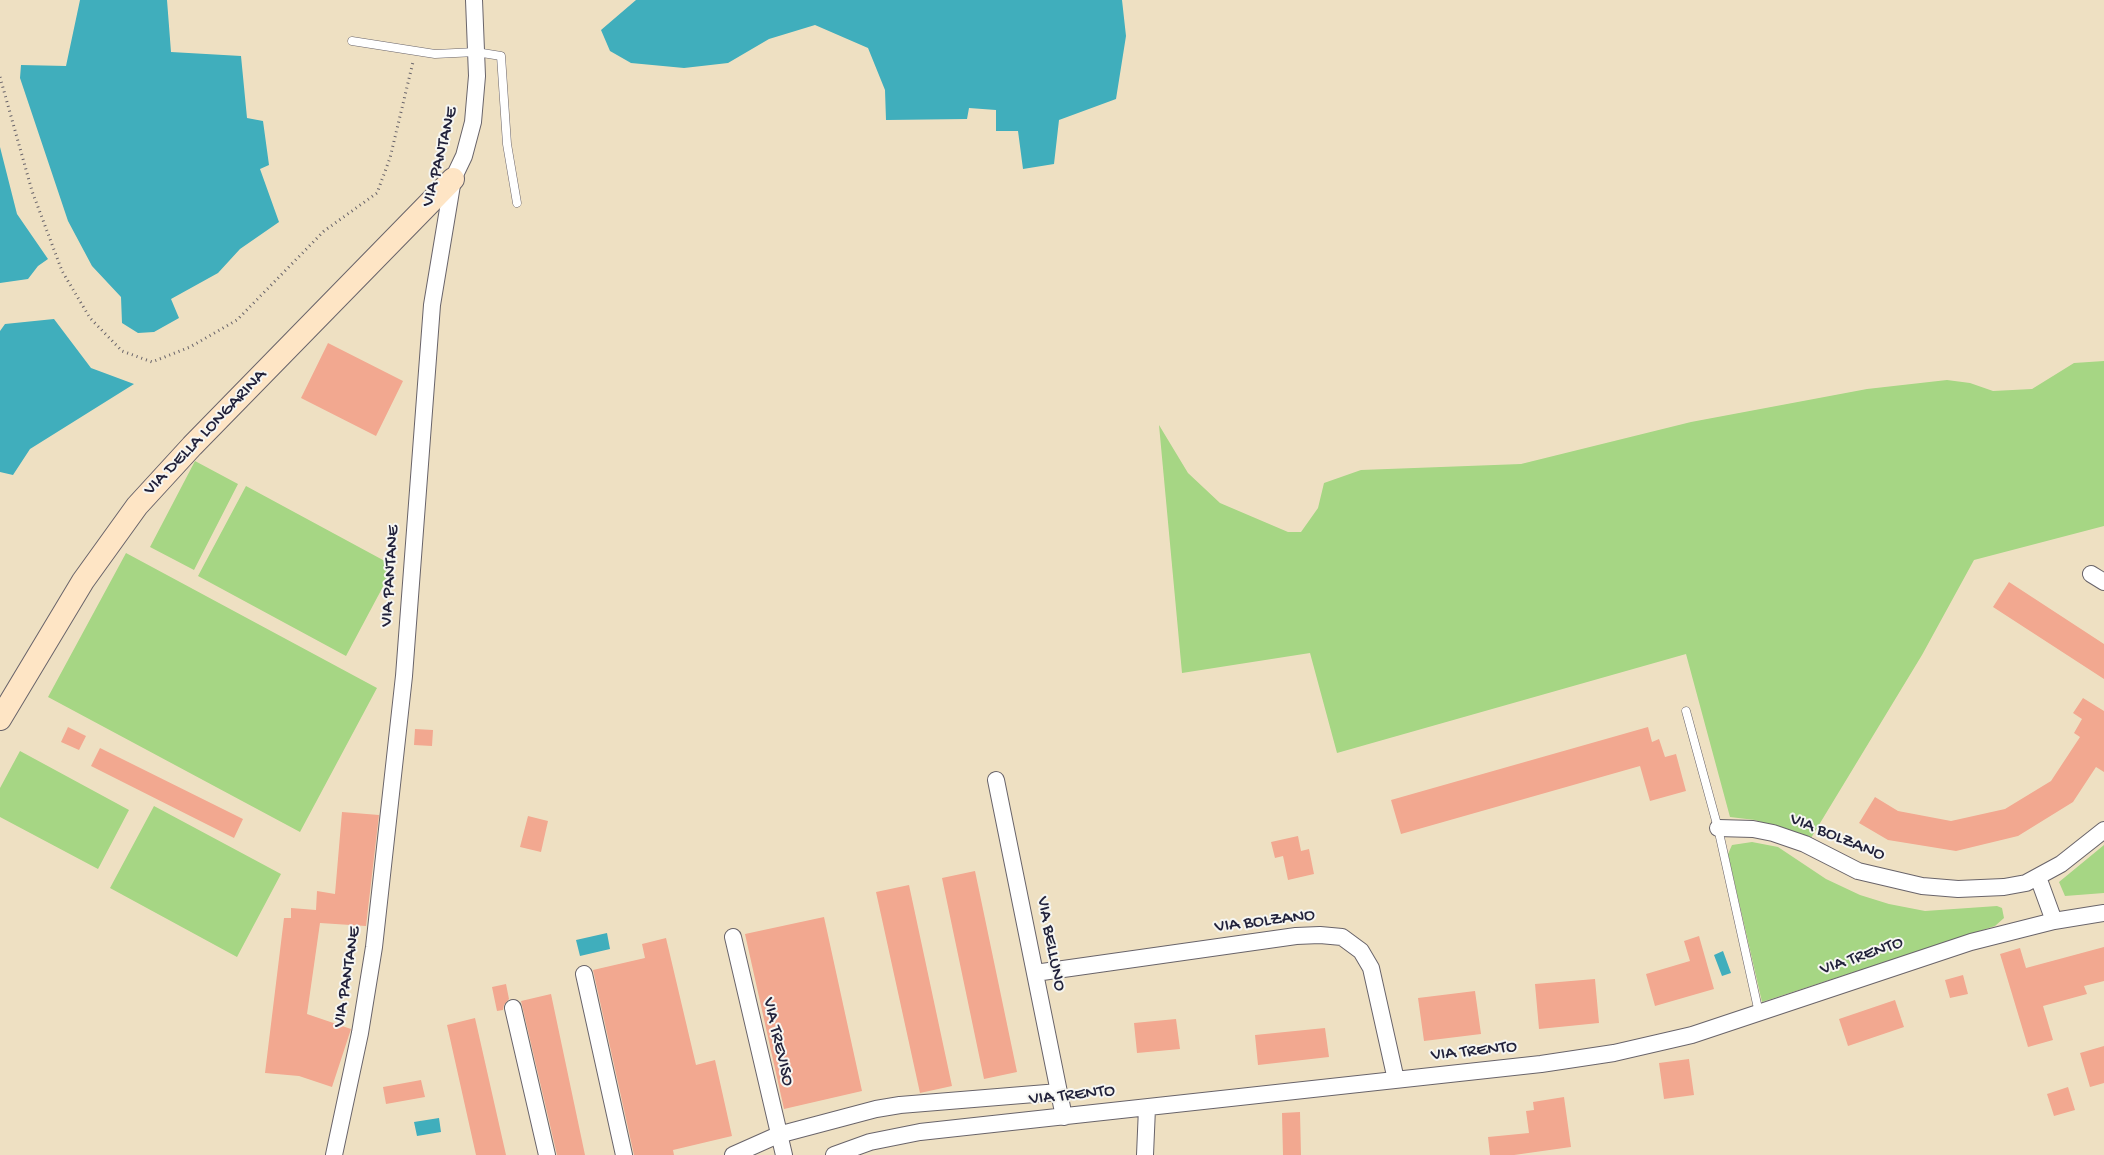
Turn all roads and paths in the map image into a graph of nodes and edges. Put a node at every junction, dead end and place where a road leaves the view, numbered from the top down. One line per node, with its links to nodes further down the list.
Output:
1 (474, 0): 4 (street, VIA PANTANE)
2 (352, 41): 3 (lane)
3 (416, 52): 4 (lane); 5 (path)
4 (476, 52): 6 (street, VIA PANTANE); 7 (lane)
5 (0, 77)
6 (453, 179): 9 (street, VIA DELLA LONGARINA); 26 (street, VIA PANTANE)
7 (517, 203)
8 (1686, 711): 11 (lane)
9 (0, 719)
10 (996, 780): 17 (street, VIA BELLUNO)
11 (1718, 828): 13 (street, VIA BOLZANO); 20 (lane)
12 (2104, 830): 13 (street, VIA BOLZANO)
13 (2038, 878): 15 (street)
14 (2104, 913): 15 (street, VIA TRENTO)
15 (2054, 921): 20 (street, VIA TRENTO)
16 (733, 937): 25 (street, VIA TREVISO)
17 (1035, 973): 21 (street, VIA BOLZANO); 22 (street, VIA BELLUNO)
18 (584, 974): 28 (street)
19 (513, 1008): 27 (street)
20 (1759, 1013): 21 (street, VIA TRENTO)
21 (1396, 1080): 23 (street, VIA TRENTO)
22 (1059, 1092): 24 (street, VIA BELLUNO); 25 (street)
23 (1146, 1108): 24 (street, VIA TRENTO); 32 (street)
24 (1064, 1117): 31 (street, VIA TRENTO)
25 (778, 1134): 29 (street); 30 (street, VIA TREVISO)
26 (334, 1155)
27 (547, 1155)
28 (624, 1155)
29 (733, 1155)
30 (784, 1155)
31 (834, 1155)
32 (1145, 1155)

